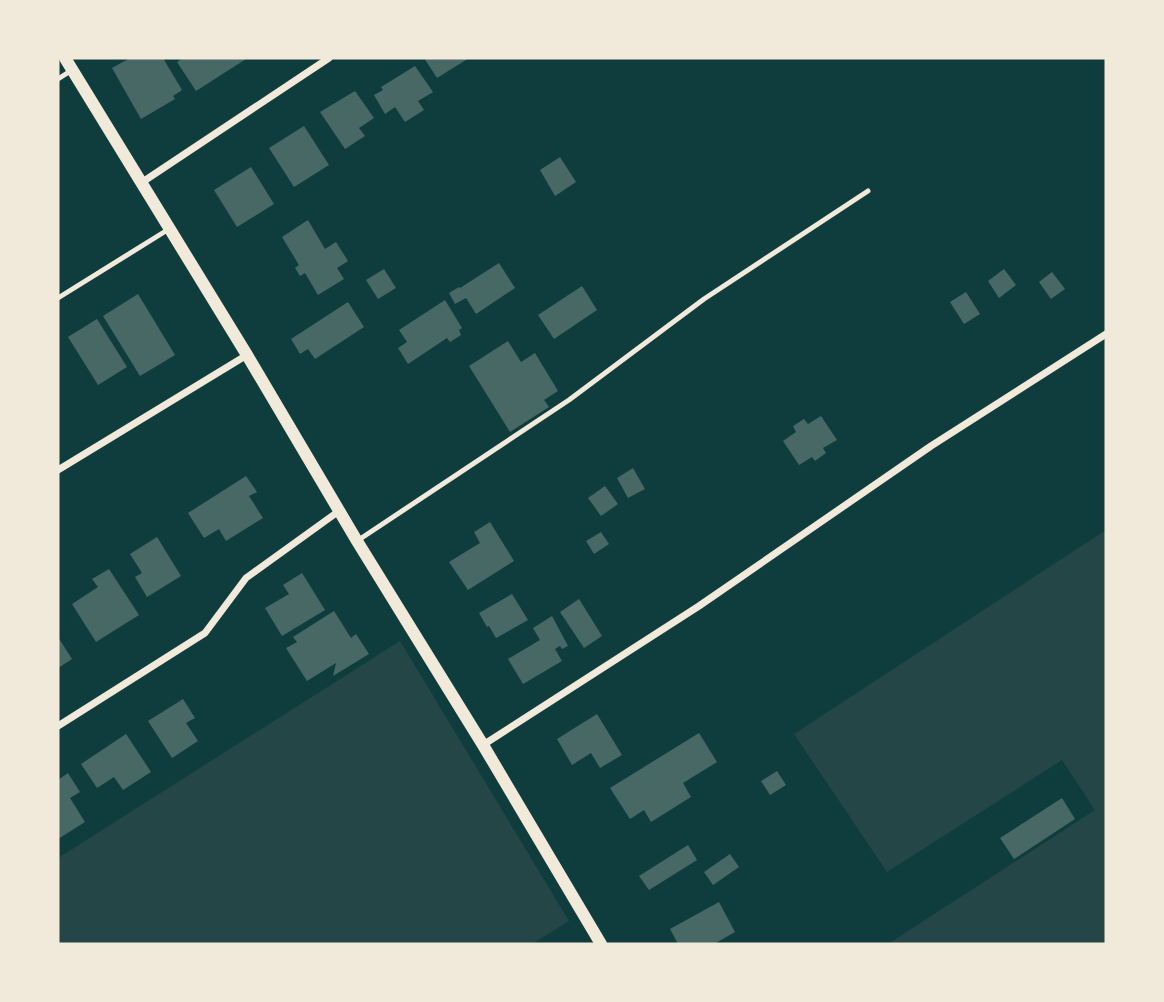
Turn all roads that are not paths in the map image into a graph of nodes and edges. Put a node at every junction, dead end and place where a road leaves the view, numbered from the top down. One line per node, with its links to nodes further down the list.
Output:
1 (65, 58): 3 (street)
2 (329, 58): 5 (street)
3 (72, 69): 4 (lane); 5 (street)
4 (58, 79)
5 (141, 183): 7 (street)
6 (868, 191): 13 (lane)
7 (169, 229): 8 (lane); 10 (street)
8 (58, 298)
9 (1106, 334): 15 (street)
10 (247, 355): 11 (street); 12 (street)
11 (58, 470)
12 (339, 511): 13 (street); 14 (street)
13 (357, 541): 15 (street)
14 (58, 726)
15 (484, 745): 16 (street)
16 (601, 944)

